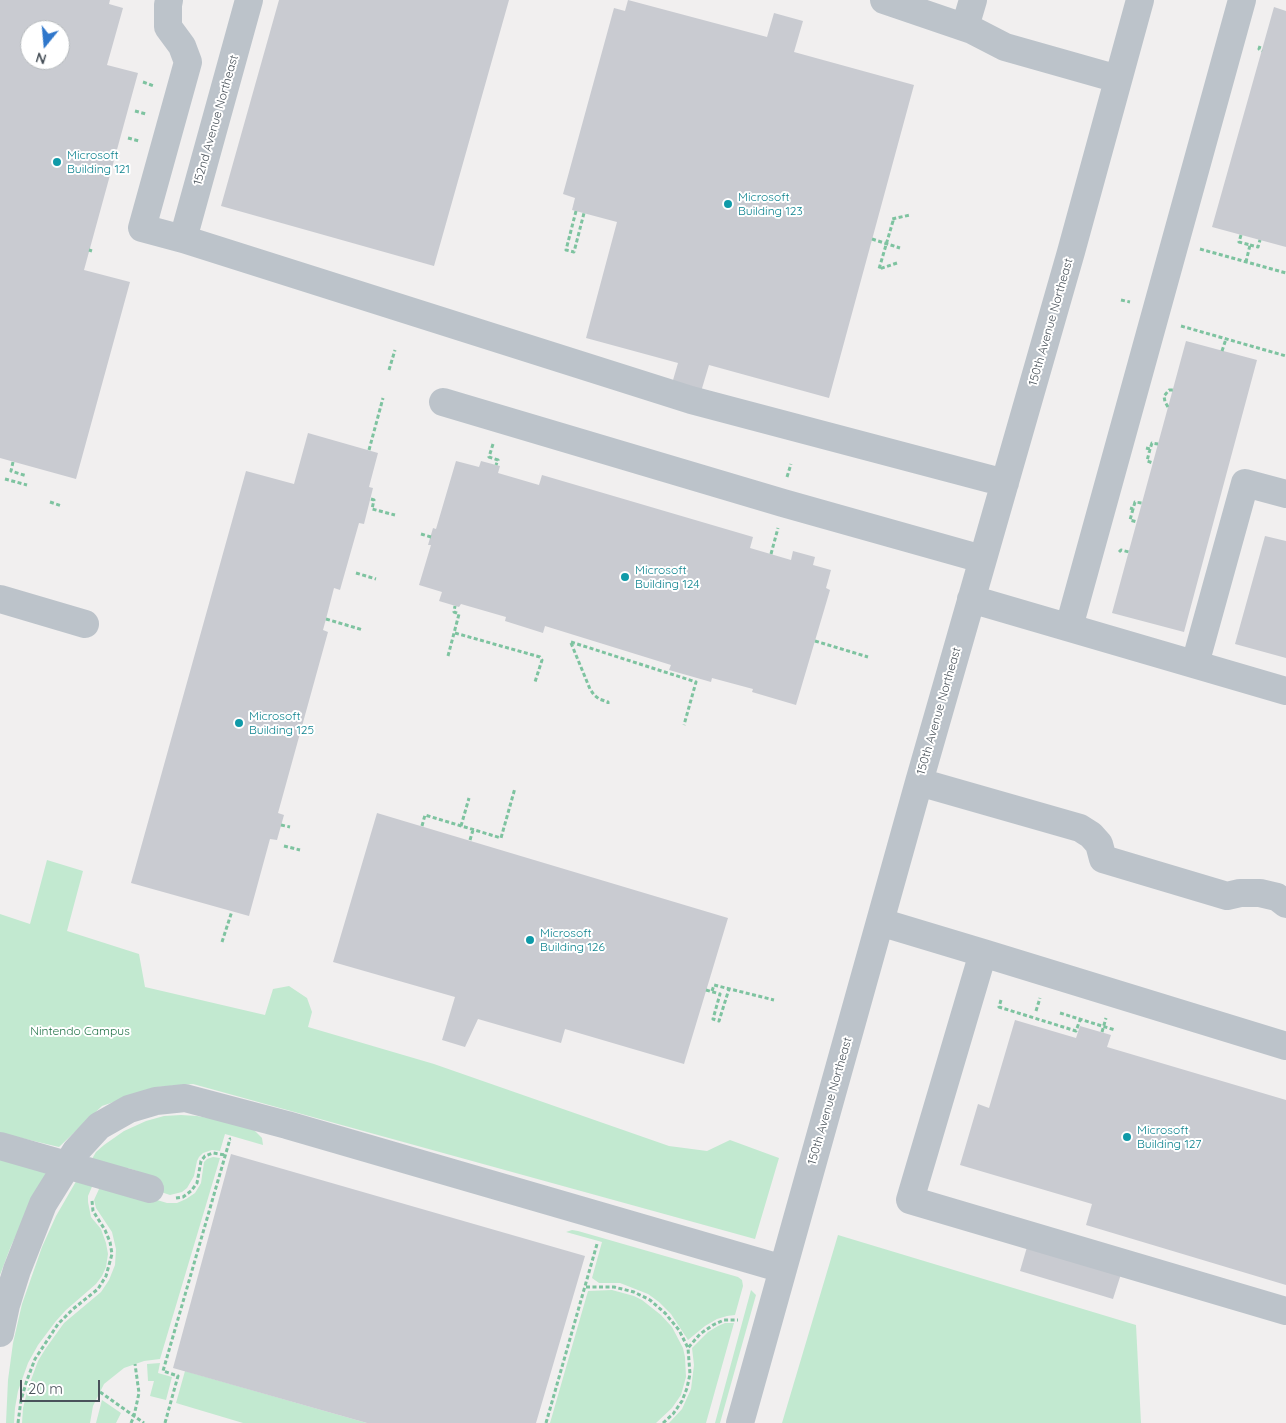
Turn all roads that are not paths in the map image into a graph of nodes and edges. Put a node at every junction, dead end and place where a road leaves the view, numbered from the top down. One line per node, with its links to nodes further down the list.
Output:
1 (169, 0): 8 (street)
2 (250, 0): 9 (street, 152nd Avenue Northeast)
3 (884, 0): 7 (street)
4 (973, 0): 7 (street)
5 (1140, 0): 10 (street, 150th Avenue Northeast)
6 (1242, 0): 19 (street)
7 (965, 27): 10 (street)
8 (188, 62): 9 (street); 11 (street)
9 (229, 74): 11 (street, 152nd Avenue Northeast)
10 (1118, 79): 13 (street, 150th Avenue Northeast)
11 (183, 239): 13 (street)
12 (443, 402): 15 (street)
13 (1005, 483): 15 (street, 150th Avenue Northeast)
14 (1286, 494): 20 (street)
15 (982, 560): 17 (street, 150th Avenue Northeast)
16 (0, 599): 18 (street)
17 (971, 599): 19 (street); 22 (street, 150th Avenue Northeast)
18 (85, 624)
19 (1069, 627): 20 (street)
20 (1195, 664): 21 (street)
21 (1286, 691)
22 (920, 782): 23 (street); 24 (street, 150th Avenue Northeast)
23 (1286, 904)
24 (880, 922): 25 (street); 30 (street, 150th Avenue Northeast)
25 (983, 953): 26 (street); 31 (street)
26 (1286, 1046)
27 (0, 1146): 28 (street)
28 (67, 1165): 29 (street); 30 (street); 32 (street)
29 (150, 1189)
30 (783, 1269): 33 (street, 150th Avenue Northeast)
31 (1286, 1311)
32 (0, 1333)
33 (740, 1423)

